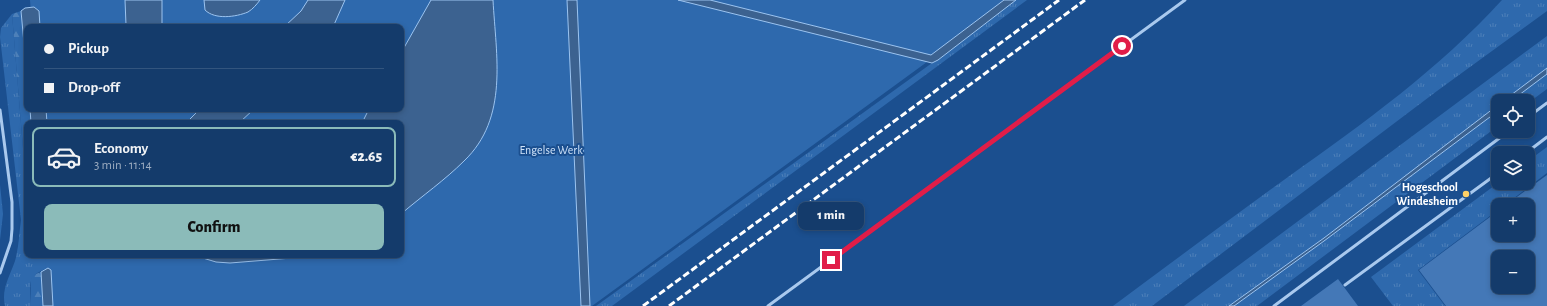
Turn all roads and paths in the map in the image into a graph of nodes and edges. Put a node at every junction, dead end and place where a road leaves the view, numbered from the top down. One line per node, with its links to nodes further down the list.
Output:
1 (1185, 0): 11 (lane)
2 (1547, 103): 4 (lane)
3 (0, 110): 9 (lane)
4 (1535, 112)
5 (1547, 137): 7 (lane)
6 (1500, 138): 12 (lane)
7 (1535, 146)
8 (1491, 178): 10 (lane)
9 (0, 273)
10 (1345, 285)
11 (768, 306)
12 (1274, 306)

